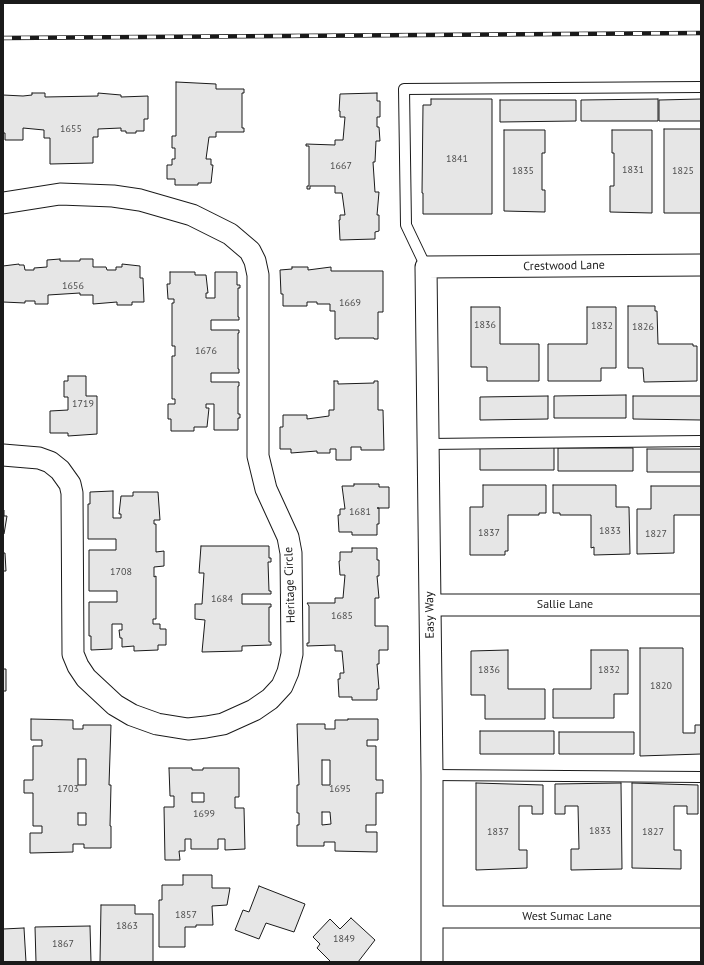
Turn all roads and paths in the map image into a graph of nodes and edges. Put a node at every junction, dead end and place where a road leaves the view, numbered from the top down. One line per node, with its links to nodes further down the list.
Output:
1 (701, 87): 4 (lane)
2 (3, 203): 7 (street, Heritage Circle)
3 (701, 265): 4 (street, Crestwood Lane)
4 (426, 267): 6 (street, Easy Way)
5 (701, 441): 6 (lane)
6 (428, 444): 8 (street, Easy Way)
7 (3, 456)
8 (430, 604): 9 (street, Sallie Lane); 10 (street, Easy Way)
9 (701, 605)
10 (432, 775): 11 (lane); 12 (street, Easy Way)
11 (701, 777)
12 (432, 917): 13 (street, West Sumac Lane); 14 (street, Easy Way)
13 (701, 917)
14 (432, 962)

